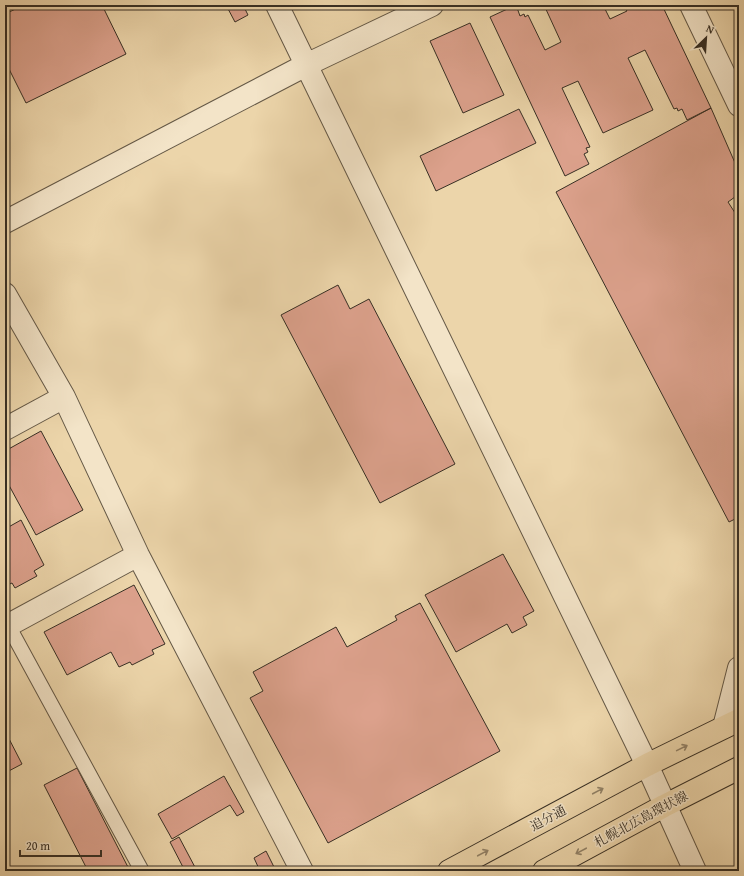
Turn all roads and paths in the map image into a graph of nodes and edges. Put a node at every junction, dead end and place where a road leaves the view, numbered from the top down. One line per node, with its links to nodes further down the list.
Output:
1 (277, 5): 4 (street)
2 (432, 5): 4 (street)
3 (691, 5): 5 (street)
4 (306, 65): 6 (street); 14 (street)
5 (739, 105)
6 (5, 222)
7 (5, 294): 8 (street)
8 (64, 397): 9 (street); 10 (street)
9 (5, 429)
10 (138, 555): 11 (street); 18 (street)
11 (7, 626): 17 (lane)
12 (739, 668): 13 (street)
13 (731, 724): 14 (main road, one-way to 13)
14 (647, 765): 16 (street); 19 (main road, 追分通, one-way to 14)
15 (739, 768): 16 (main road, 札幌北広島環状線)
16 (664, 806): 20 (main road, 札幌北広島環状線, one-way to 20); 21 (street)
17 (142, 871)
18 (302, 871)
19 (449, 871)
20 (544, 871)
21 (695, 871)

